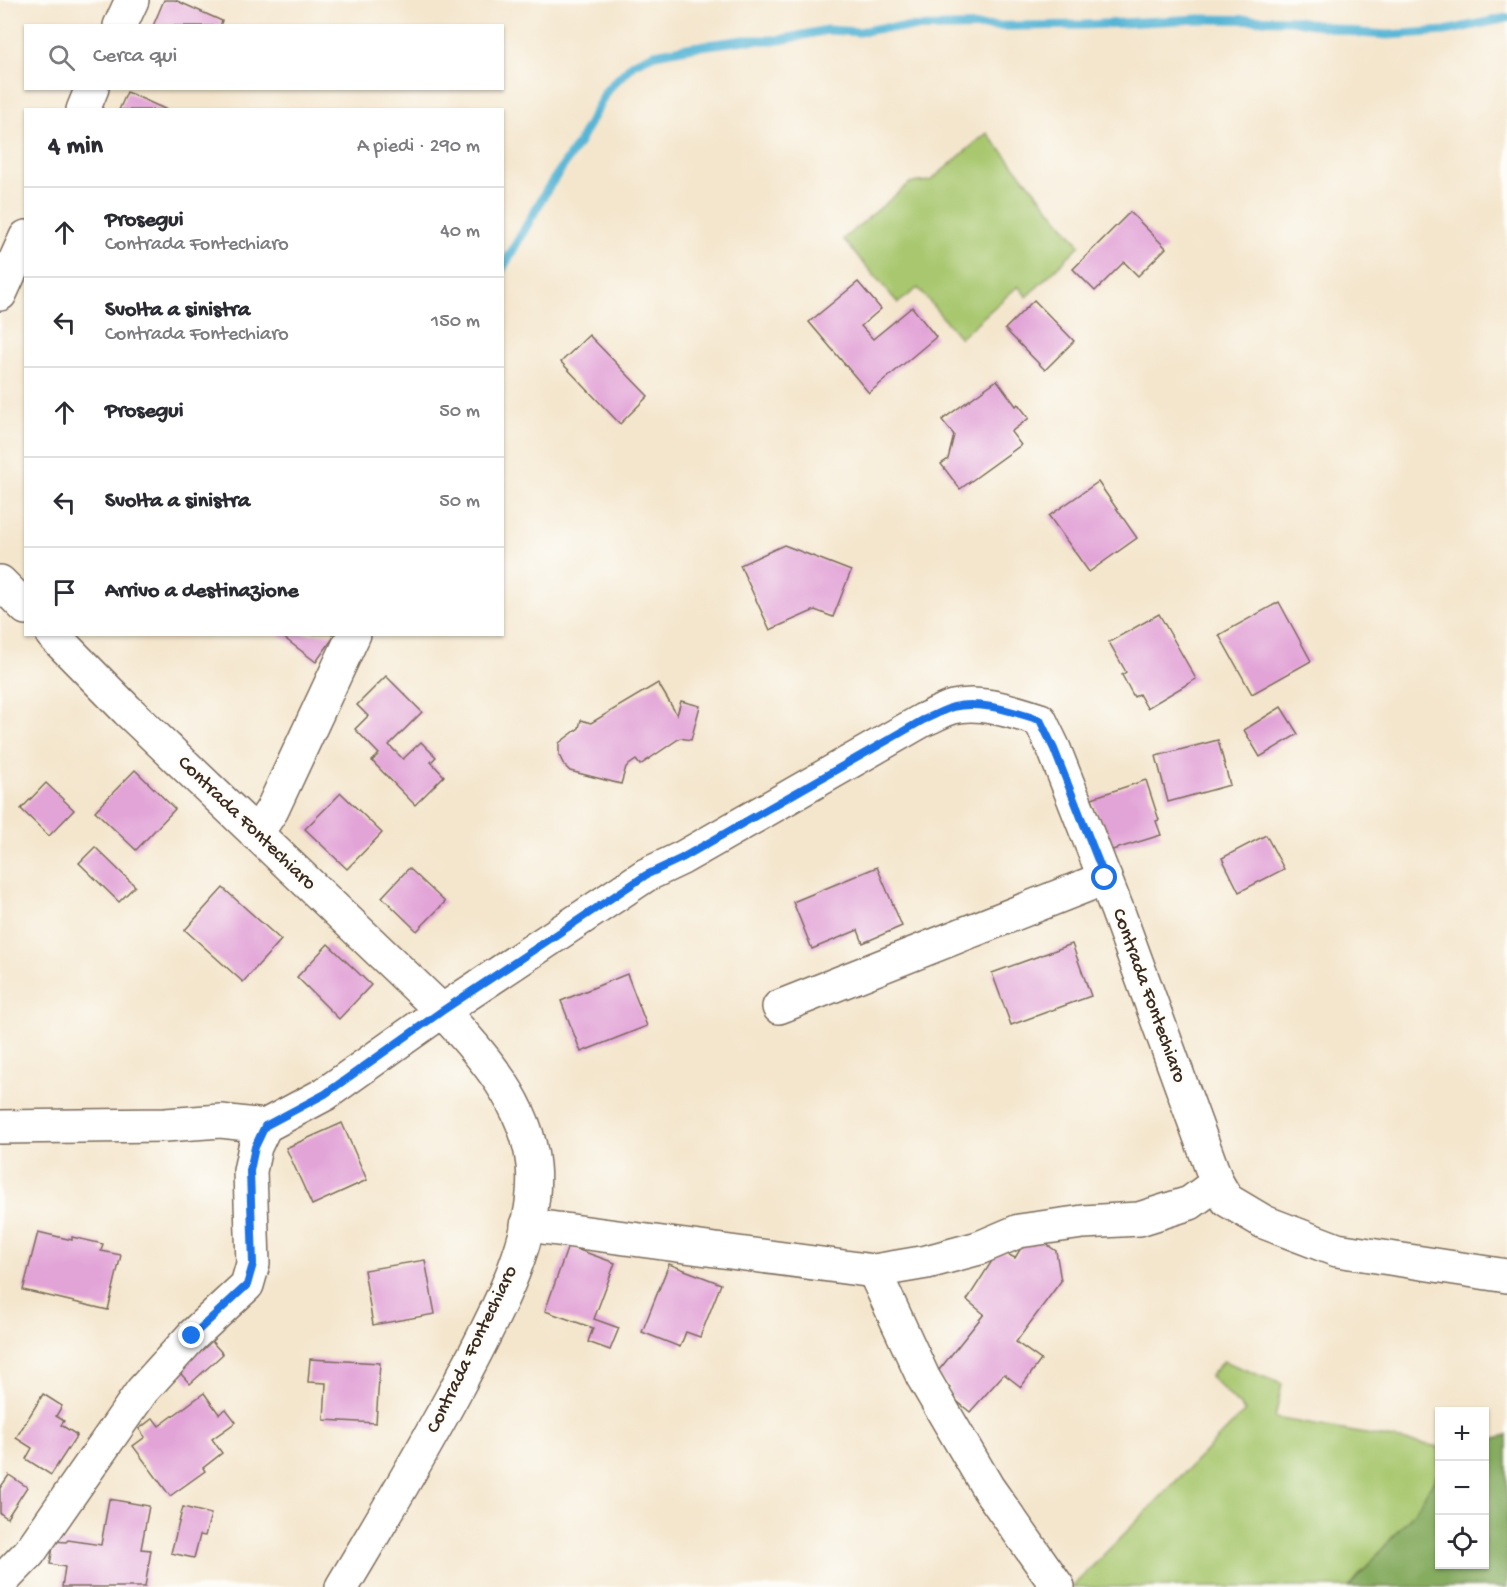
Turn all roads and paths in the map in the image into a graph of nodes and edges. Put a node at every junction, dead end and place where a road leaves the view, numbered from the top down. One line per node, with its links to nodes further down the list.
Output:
1 (132, 0): 2 (street)
2 (121, 24)
3 (91, 90): 4 (street)
4 (84, 108)
5 (24, 241): 6 (street)
6 (0, 294)
7 (0, 582): 8 (street)
8 (24, 606)
9 (54, 636): 11 (street, Contrada Fontechiaro)
10 (353, 636): 11 (street)
11 (256, 834): 14 (street, Contrada Fontechiaro)
12 (1105, 878): 13 (street); 14 (street, Contrada Fontechiaro); 17 (street, Contrada Fontechiaro)
13 (779, 1007)
14 (442, 1011): 15 (street); 18 (street, Contrada Fontechiaro)
15 (265, 1126): 16 (street); 21 (street)
16 (0, 1127)
17 (1217, 1183): 19 (street); 20 (street, Contrada Fontechiaro)
18 (527, 1225): 19 (street); 22 (street, Contrada Fontechiaro)
19 (874, 1271): 23 (street)
20 (1507, 1276)
21 (2, 1581)
22 (342, 1587)
23 (1058, 1587)

